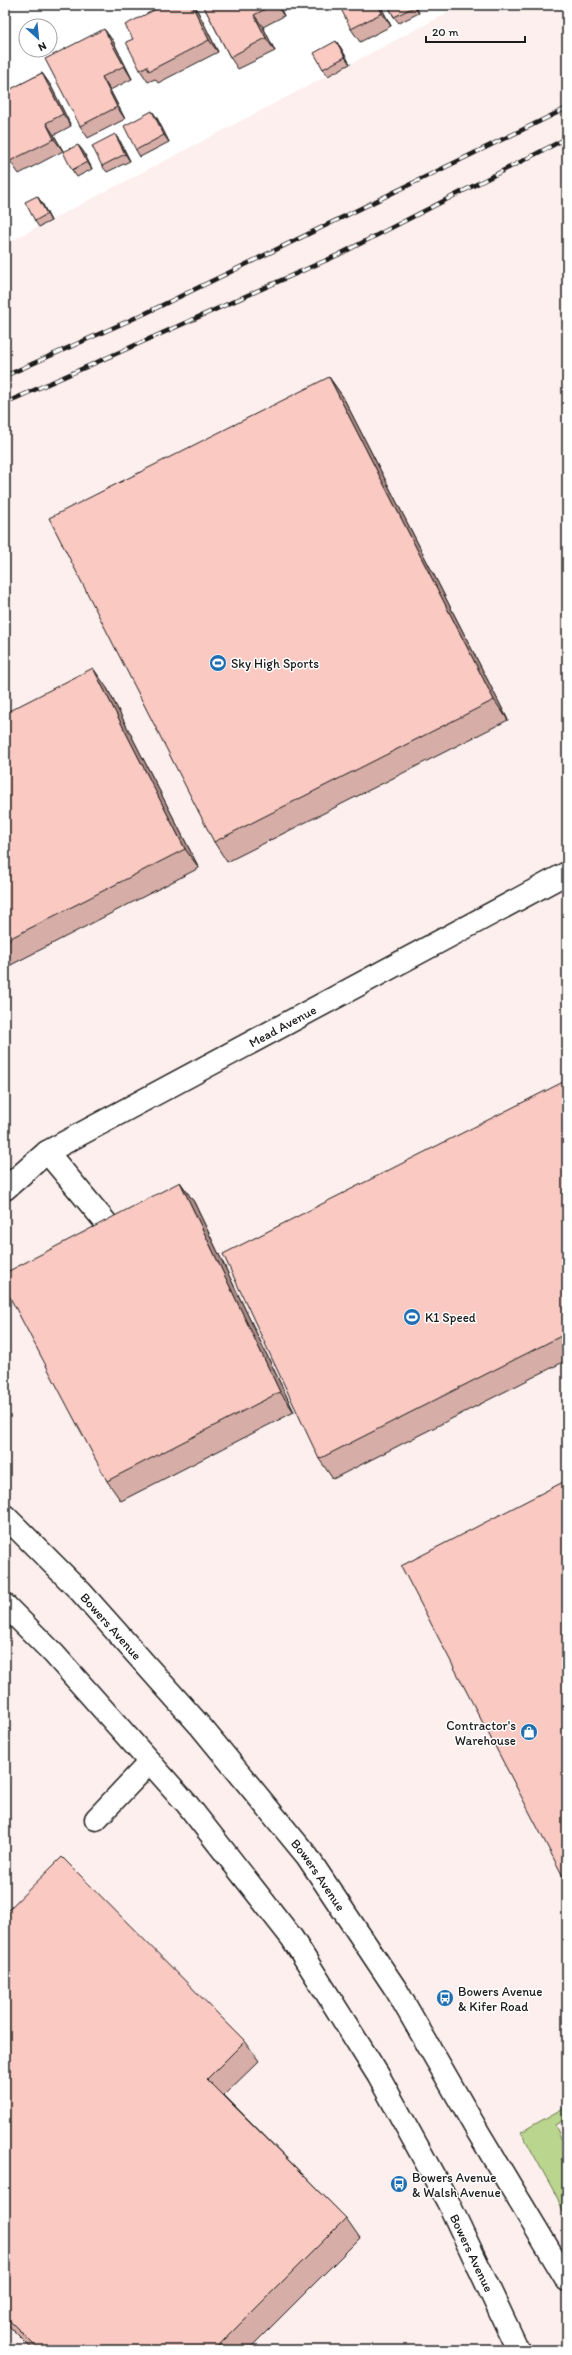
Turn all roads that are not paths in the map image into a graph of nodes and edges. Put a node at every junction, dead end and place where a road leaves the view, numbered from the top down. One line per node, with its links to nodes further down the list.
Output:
1 (567, 873): 2 (main road, Mead Avenue)
2 (47, 1152): 3 (main road, Mead Avenue); 4 (main road)
3 (5, 1189)
4 (108, 1225)
5 (5, 1516): 9 (main road, Bowers Avenue)
6 (5, 1605): 7 (main road, Bowers Avenue)
7 (150, 1762): 8 (main road); 10 (main road, Bowers Avenue)
8 (96, 1819)
9 (567, 2280)
10 (518, 2350)

